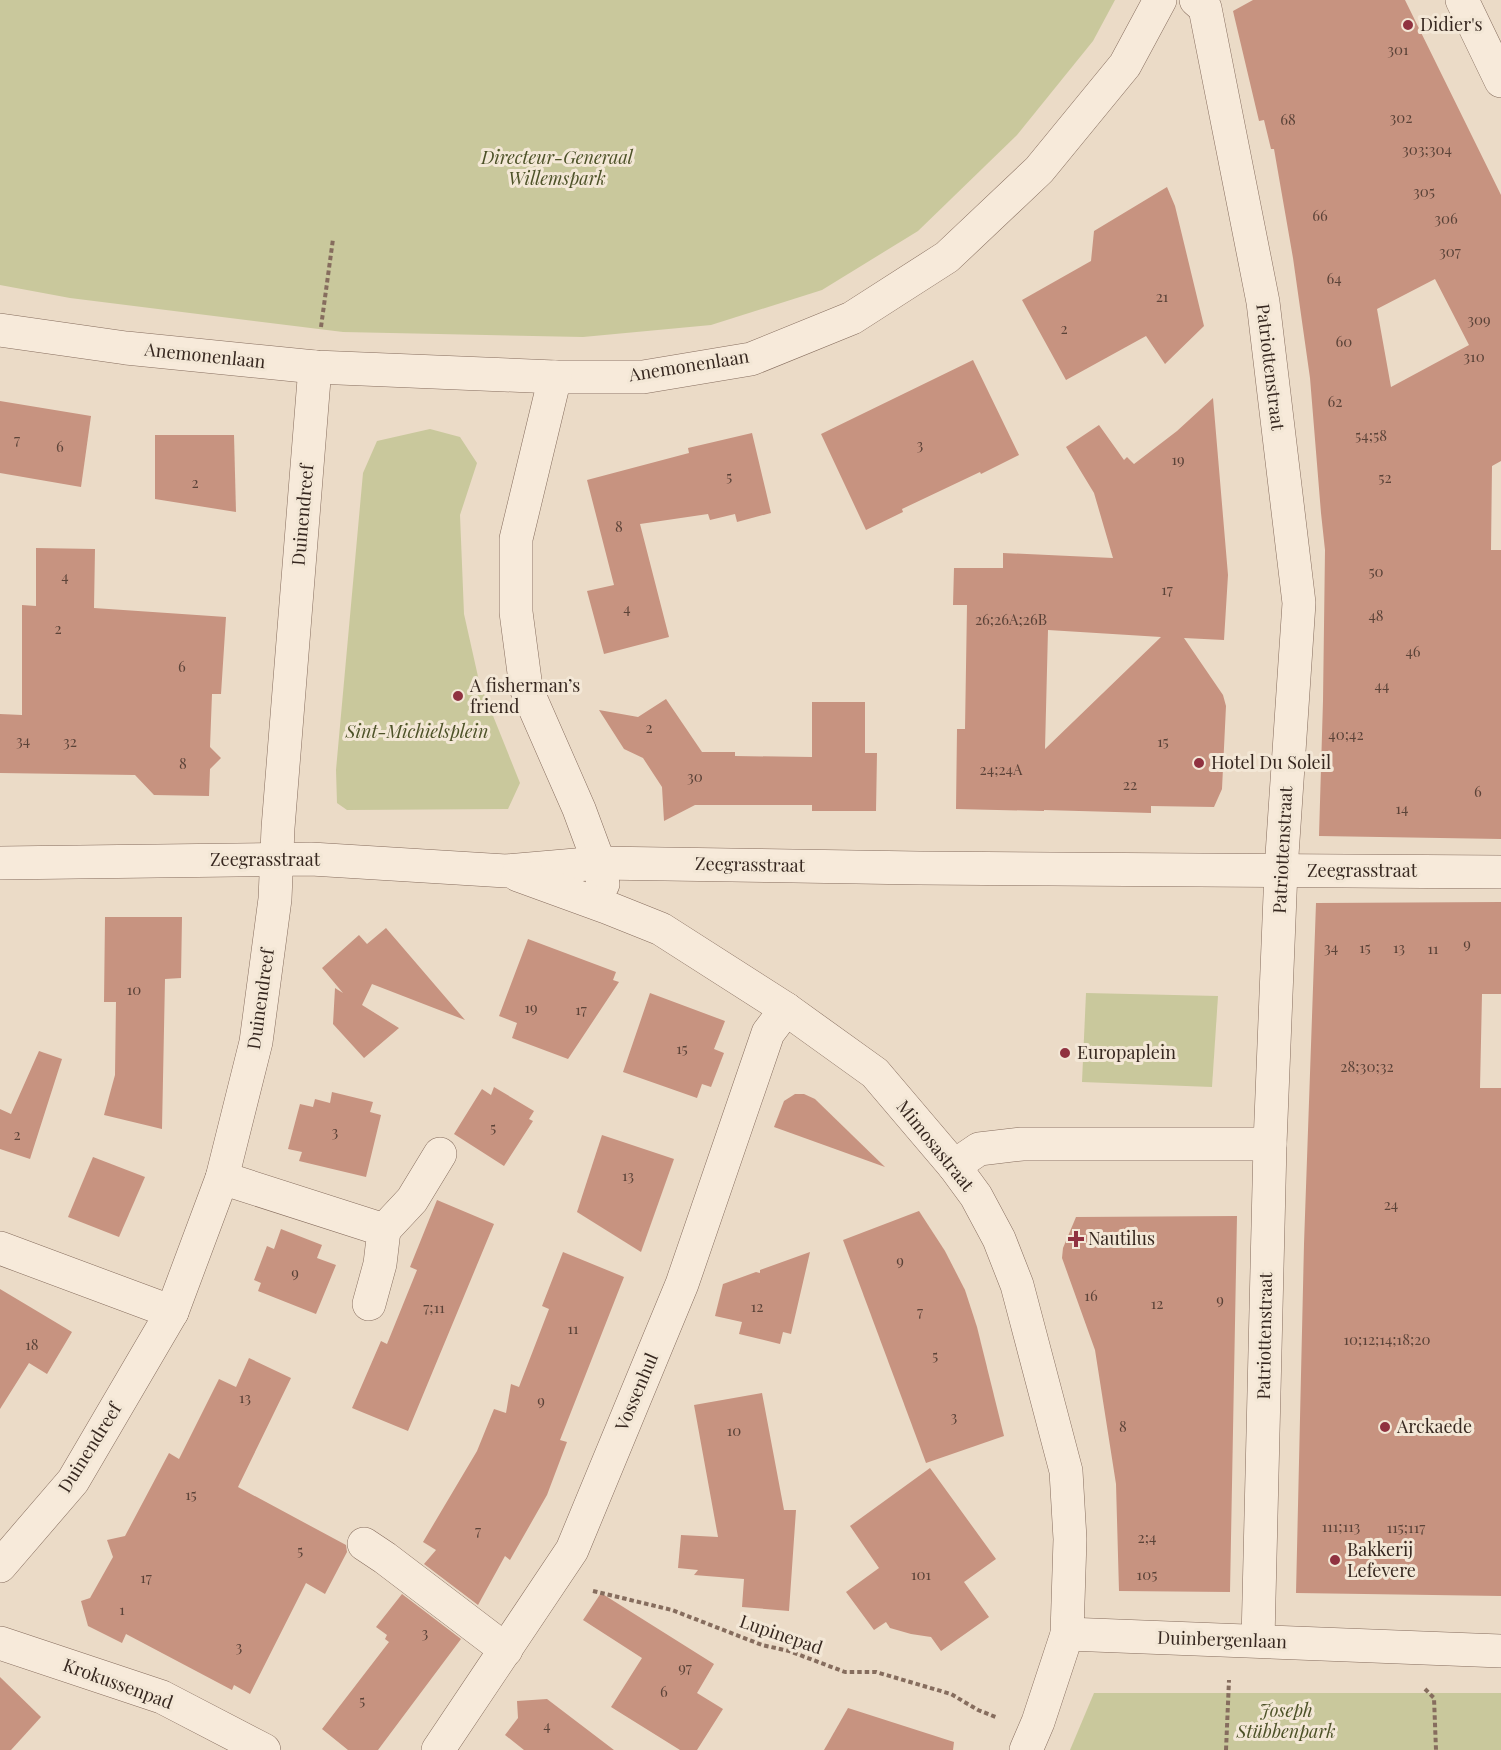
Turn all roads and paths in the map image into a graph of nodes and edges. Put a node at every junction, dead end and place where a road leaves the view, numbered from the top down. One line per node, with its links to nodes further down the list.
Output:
1 (1160, 0): 8 (street, Anemonenlaan)
2 (1196, 0): 12 (street, Patriottenstraat)
3 (1462, 0): 4 (street)
4 (1501, 81)
5 (333, 239): 7 (path)
6 (0, 330): 7 (street, Anemonenlaan)
7 (315, 367): 8 (street, Anemonenlaan); 9 (street, Duinendreef)
8 (555, 377): 11 (street)
9 (276, 860): 10 (street, Zeegrasstraat); 13 (street, Zeegrasstraat); 20 (street, Duinendreef)
10 (0, 863)
11 (599, 863): 12 (street, Zeegrasstraat); 13 (street, Zeegrasstraat); 15 (street)
12 (1281, 870): 14 (street, Zeegrasstraat); 17 (street, Patriottenstraat)
13 (506, 871): 15 (street, Mimosastraat)
14 (1501, 872)
15 (606, 907): 16 (street, Mimosastraat)
16 (786, 1009): 19 (street, Mimosastraat); 27 (street, Vossenhul)
17 (1270, 1144): 19 (street); 29 (street, Patriottenstraat)
18 (441, 1154): 21 (street)
19 (954, 1166): 28 (street, Mimosastraat)
20 (222, 1179): 21 (street); 24 (street, Duinendreef)
21 (384, 1230): 23 (street)
22 (0, 1248): 24 (street)
23 (369, 1304)
24 (172, 1312): 26 (street, Duinendreef)
25 (364, 1544): 32 (street)
26 (0, 1566)
27 (556, 1575): 32 (street, Vossenhul); 34 (path, Lupinepad)
28 (1067, 1634): 29 (street, Duinbergenlaan); 37 (street)
29 (1244, 1640): 31 (street, Duinbergenlaan); 38 (path)
30 (0, 1642): 35 (street, Krokussenpad)
31 (1412, 1648): 33 (street, Duinbergenlaan); 39 (path)
32 (506, 1650): 36 (street, Vossenhul)
33 (1501, 1651)
34 (996, 1717)
35 (264, 1750)
36 (438, 1750)
37 (1026, 1750)
38 (1226, 1750)
39 (1436, 1750)

